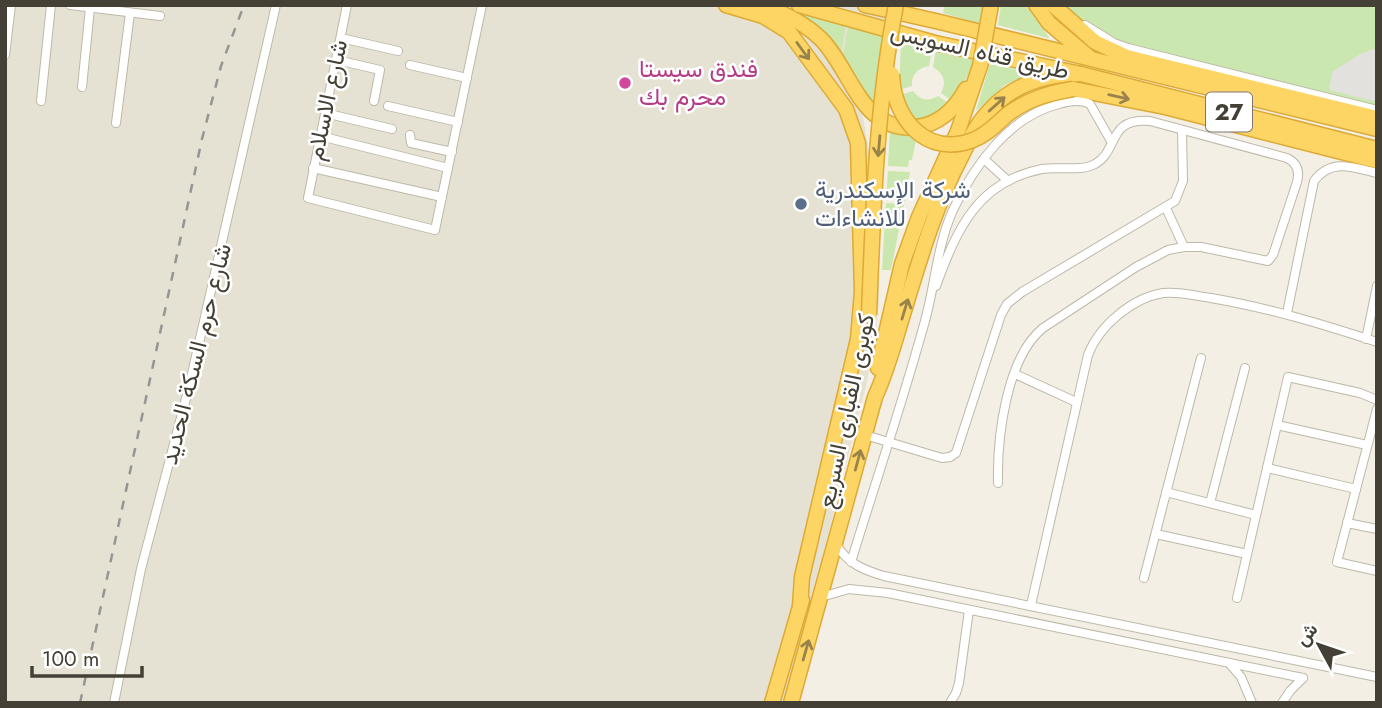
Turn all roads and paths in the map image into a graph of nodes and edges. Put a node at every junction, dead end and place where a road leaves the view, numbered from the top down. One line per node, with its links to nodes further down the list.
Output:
1 (11, 5): 19 (street)
2 (51, 5): 31 (street)
3 (69, 5): 16 (street)
4 (276, 5): 94 (street, شارع حرم السكة الحديد)
5 (347, 5): 20 (street, شارع الاسلام)
6 (482, 5): 29 (street)
7 (726, 5): 89 (highway, one-way to 89)
8 (759, 5): 27 (highway, bridge)
9 (799, 5): 28 (highway, طريق قناه السويس)
10 (865, 5): 25 (highway, طريق قناه السويس)
11 (896, 5): 22 (highway, كوبرى القبارى السريع, bridge)
12 (992, 5): 27 (highway, كوبرى القبارى السريع, bridge)
13 (1036, 5): 25 (highway)
14 (1053, 5): 36 (highway)
15 (1063, 5): 34 (street)
16 (90, 8): 17 (street); 30 (street)
17 (130, 13): 18 (street); 38 (street)
18 (160, 16)
19 (7, 28): 23 (street)
20 (341, 38): 21 (street); 24 (street, شارع الاسلام)
21 (398, 51)
22 (888, 52): 48 (highway, one-way to 48, bridge); 89 (highway, كوبرى القبارى السريع, one-way to 89, bridge)
23 (5, 55)
24 (337, 60): 32 (street); 35 (street, شارع الاسلام)
25 (1092, 60): 40 (highway, 27)
26 (410, 65): 29 (street)
27 (980, 66): 64 (highway, كوبرى القبارى السريع)
28 (1082, 74): 45 (highway, 27); 64 (highway, one-way to 28)
29 (467, 78): 37 (street)
30 (82, 87)
31 (41, 101)
32 (374, 102)
33 (388, 106): 37 (street)
34 (1377, 110)
35 (325, 113): 39 (street); 43 (street, شارع الاسلام)
36 (1377, 118)
37 (458, 122): 46 (street)
38 (116, 123)
39 (392, 129)
40 (1377, 129)
41 (1182, 130): 44 (street); 54 (street); 55 (street)
42 (410, 135): 46 (street)
43 (320, 136): 49 (street, شارع الاسلام); 50 (street)
44 (1111, 141): 47 (street); 52 (street)
45 (1377, 149)
46 (452, 152): 50 (street)
47 (984, 159): 52 (street); 57 (street)
48 (1377, 161)
49 (313, 168): 53 (street); 53 (street, شارع الاسلام)
50 (448, 168): 53 (street)
51 (1377, 173): 58 (street)
52 (1008, 181): 57 (street)
53 (442, 197)
54 (1166, 208): 55 (street); 70 (street)
55 (1184, 247): 63 (street)
56 (1377, 286): 59 (street)
57 (933, 287): 70 (street)
58 (1287, 313): 59 (street); 66 (street)
59 (1366, 339): 60 (street)
60 (1377, 342)
61 (1201, 358): 75 (street)
62 (1245, 368): 76 (street)
63 (1015, 374): 66 (street); 73 (street)
64 (875, 397): 69 (highway)
65 (1377, 400): 68 (street)
66 (1076, 402): 88 (street)
67 (1377, 410): 71 (street)
68 (1277, 425): 71 (street); 72 (street)
69 (865, 435): 70 (street); 81 (highway, one-way to 69)
70 (888, 442): 83 (street)
71 (1367, 445): 74 (street)
72 (1267, 468): 74 (street); 77 (street)
73 (998, 483)
74 (1356, 489): 78 (street)
75 (1167, 492): 76 (street); 80 (street)
76 (1210, 503): 77 (street)
77 (1256, 515): 82 (street)
78 (1347, 523): 79 (street); 84 (street)
79 (1377, 529)
80 (1156, 534): 82 (street); 85 (street)
81 (835, 544): 83 (street); 86 (highway)
82 (1247, 554): 87 (street)
83 (851, 562): 88 (street)
84 (1377, 571)
85 (1144, 578)
86 (821, 597): 90 (street); 93 (highway, one-way to 86)
87 (1237, 598)
88 (1031, 605): 92 (street)
89 (800, 606): 95 (highway)
90 (969, 610): 91 (street); 96 (street)
91 (1226, 662): 97 (street); 98 (street)
92 (1377, 677)
93 (793, 702)
94 (114, 703)
95 (772, 703)
96 (950, 703)
97 (1252, 703)
98 (1282, 703)

